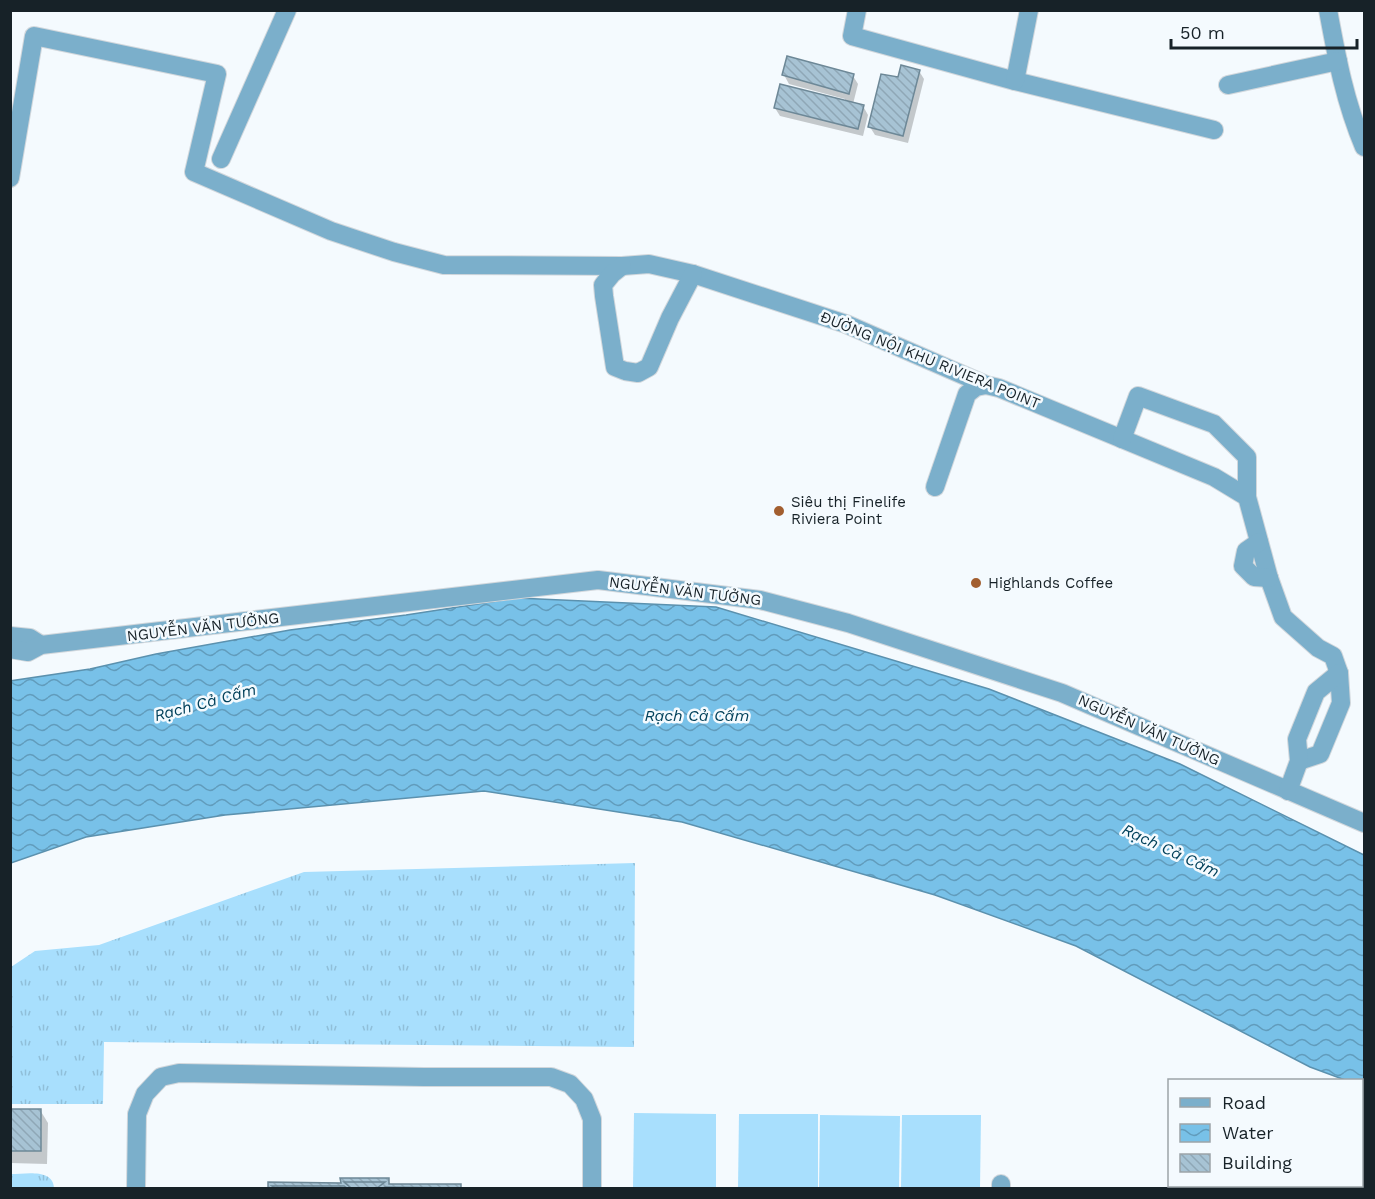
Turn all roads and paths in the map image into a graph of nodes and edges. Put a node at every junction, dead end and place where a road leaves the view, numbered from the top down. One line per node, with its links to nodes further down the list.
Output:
1 (287, 10): 10 (street)
2 (857, 10): 6 (street)
3 (1029, 10): 6 (street)
4 (1328, 10): 5 (street)
5 (1338, 62): 7 (street); 9 (street)
6 (1015, 81): 8 (street)
7 (1228, 85)
8 (1214, 130)
9 (1365, 147)
10 (221, 159)
11 (10, 178): 12 (street, ĐƯỜNG NỘI KHU RIVIERA POINT)
12 (622, 266): 13 (street, ĐƯỜNG NỘI KHU RIVIERA POINT); 13 (street)
13 (693, 274): 14 (street, ĐƯỜNG NỘI KHU RIVIERA POINT)
14 (986, 385): 15 (street, ĐƯỜNG NỘI KHU RIVIERA POINT); 16 (street)
15 (1122, 439): 17 (street, ĐƯỜNG NỘI KHU RIVIERA POINT); 17 (street)
16 (935, 487)
17 (1247, 496): 21 (street)
18 (10, 636): 19 (street, NGUYỄN VĂN TƯỞNG)
19 (41, 645): 20 (street, NGUYỄN VĂN TƯỞNG); 23 (street, NGUYỄN VĂN TƯỞNG)
20 (10, 649)
21 (1339, 673): 22 (street); 22 (street)
22 (1299, 761): 23 (street)
23 (1288, 791): 24 (street, NGUYỄN VĂN TƯỞNG)
24 (1365, 823)
25 (136, 1188): 26 (street)
26 (592, 1188)

